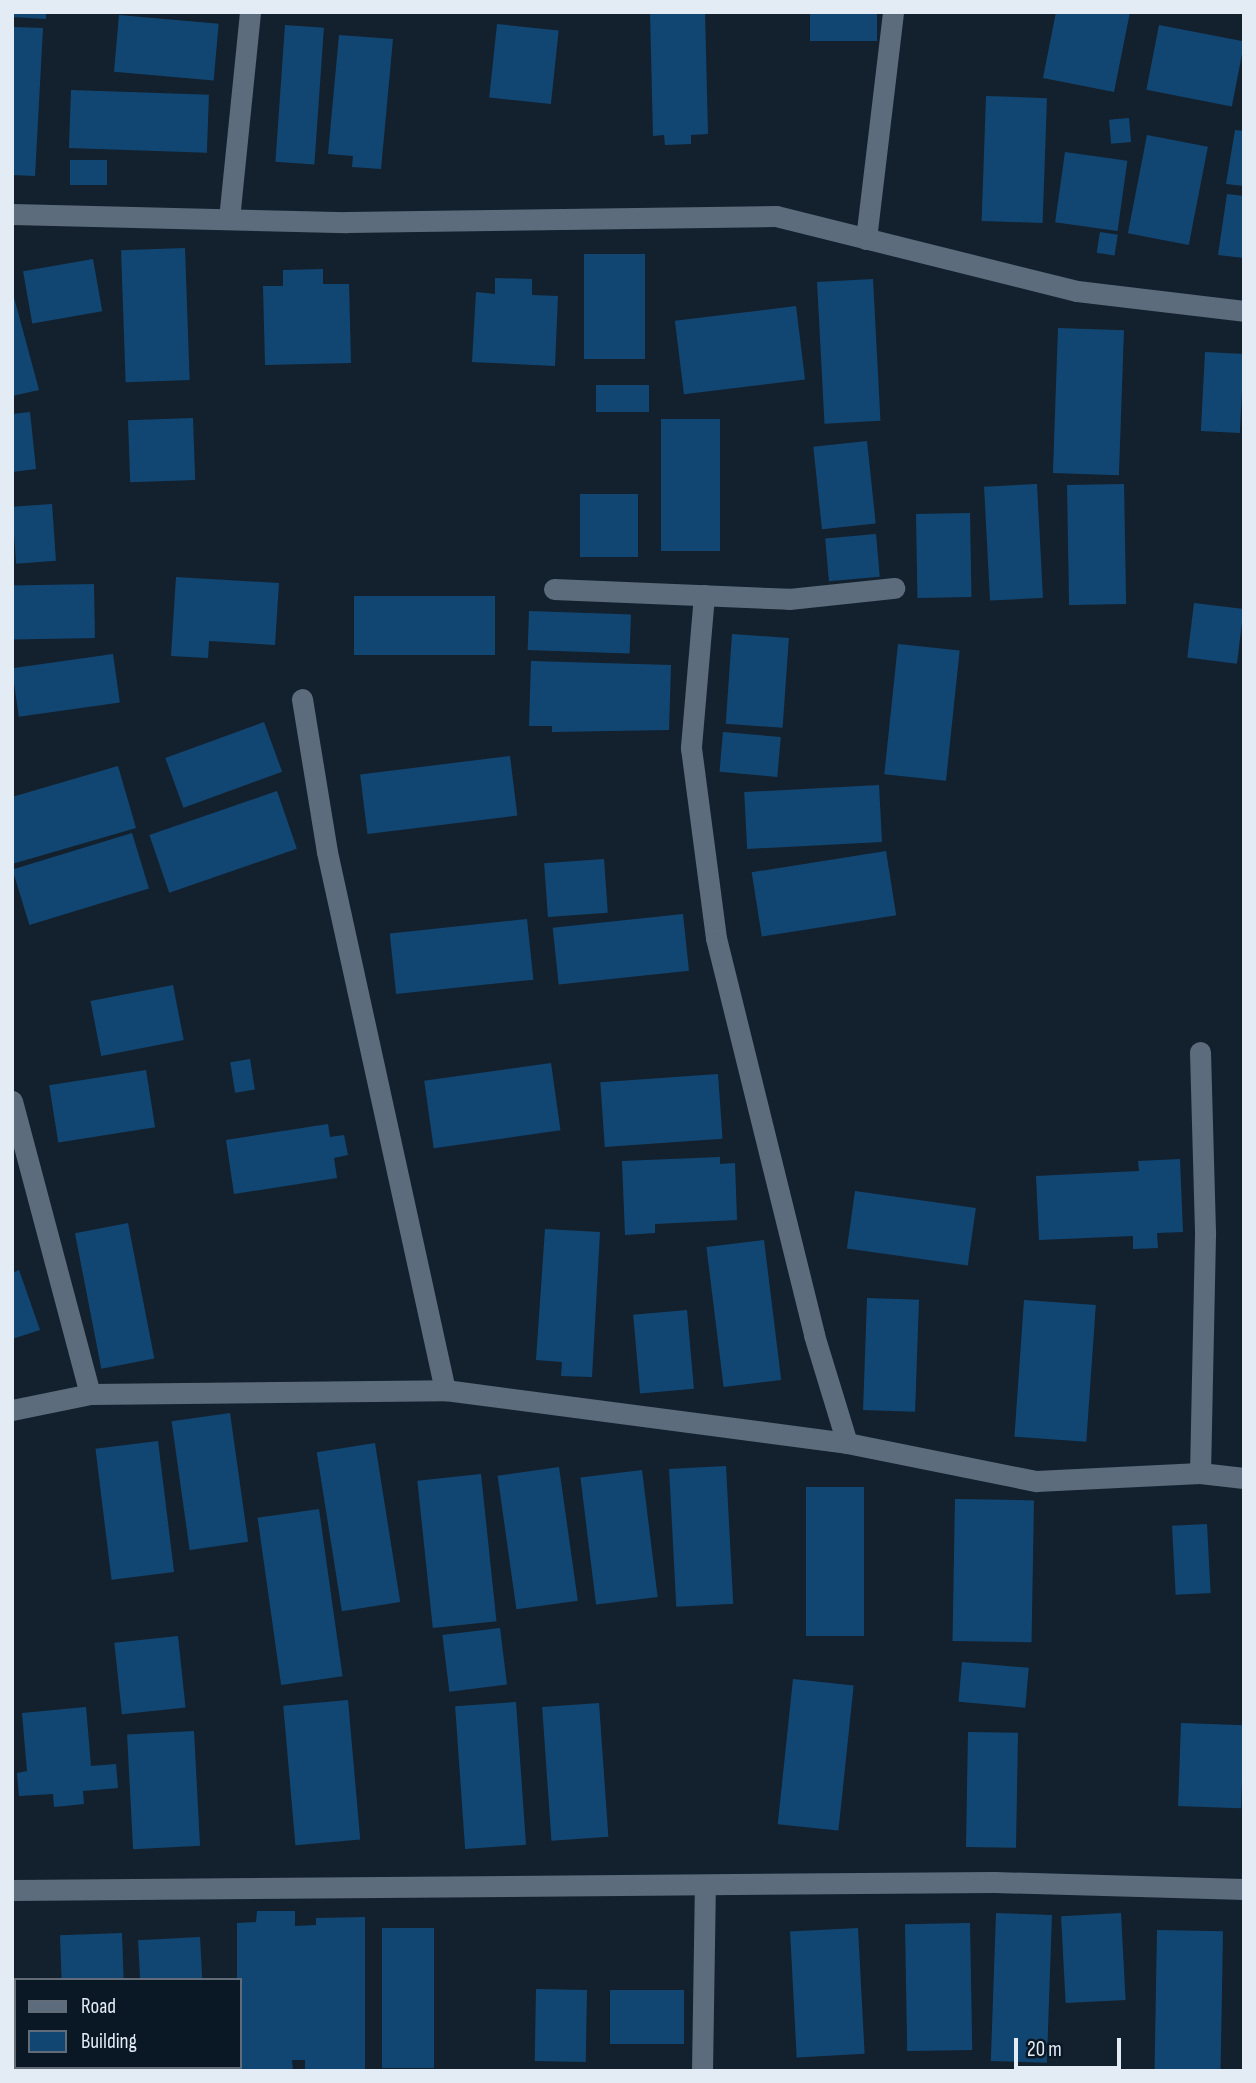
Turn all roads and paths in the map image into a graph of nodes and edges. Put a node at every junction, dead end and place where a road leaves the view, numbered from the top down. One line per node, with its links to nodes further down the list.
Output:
1 (250, 12): 4 (street)
2 (893, 12): 5 (street)
3 (12, 214): 4 (street)
4 (229, 219): 5 (street)
5 (866, 239): 6 (street)
6 (1244, 311)
7 (894, 588): 9 (street)
8 (554, 589): 9 (street)
9 (704, 595): 16 (street)
10 (302, 699): 13 (street)
11 (1200, 1052): 17 (street)
12 (12, 1101): 14 (street)
13 (446, 1390): 14 (street); 16 (street)
14 (90, 1394): 15 (street)
15 (12, 1410)
16 (847, 1443): 17 (street)
17 (1200, 1473): 18 (street)
18 (1244, 1478)
19 (705, 1885): 20 (street); 21 (street); 22 (street)
20 (1244, 1889)
21 (12, 1890)
22 (702, 2071)

